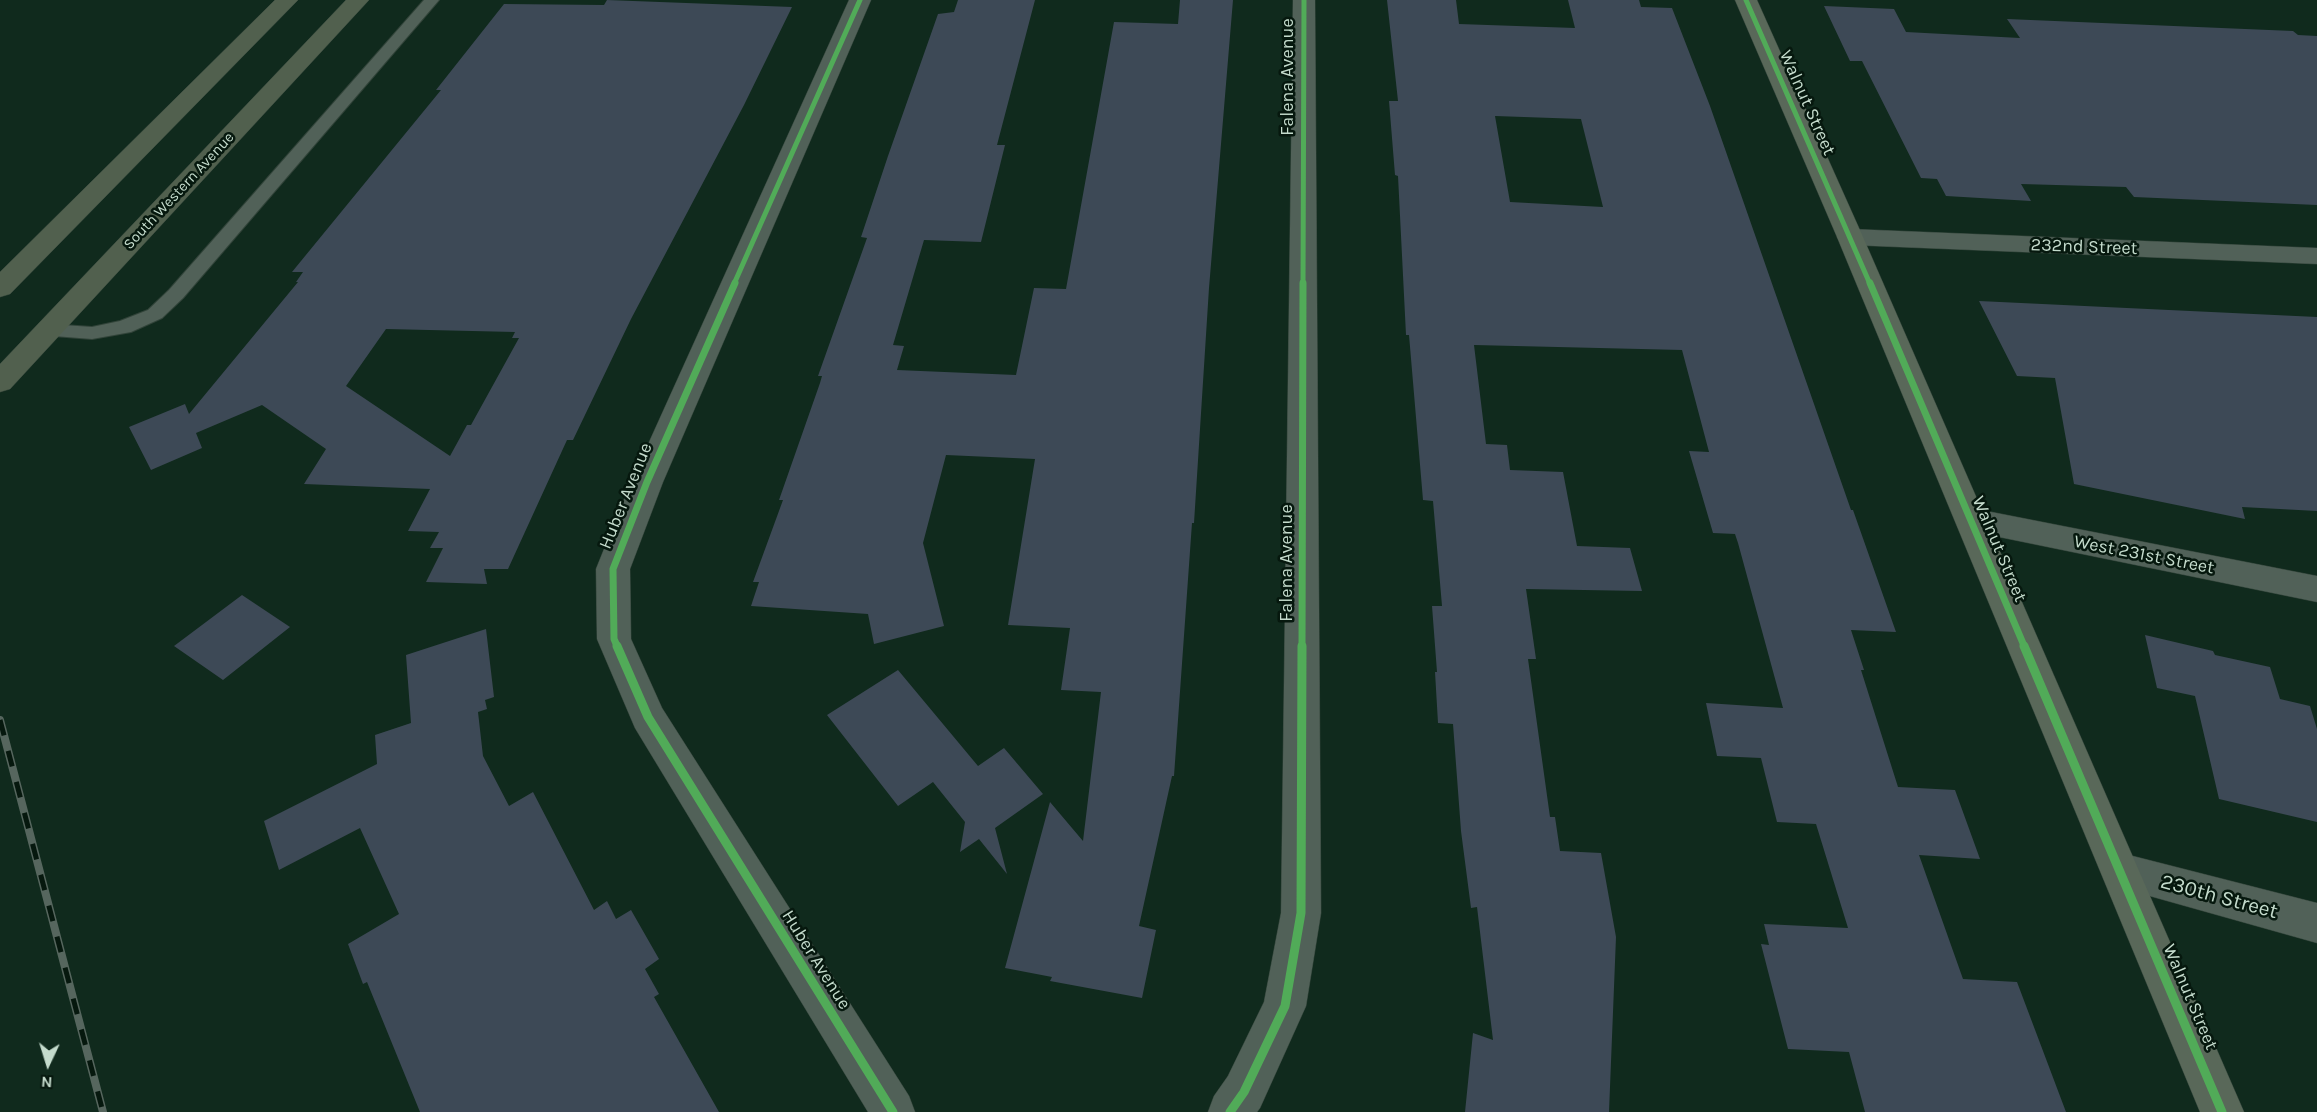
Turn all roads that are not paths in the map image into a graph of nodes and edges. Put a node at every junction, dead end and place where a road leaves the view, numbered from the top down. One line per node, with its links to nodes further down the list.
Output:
1 (287, 0): 9 (main road)
2 (358, 0): 10 (main road, South Western Avenue)
3 (432, 0): 10 (lane)
4 (860, 0): 16 (street, Huber Avenue)
5 (1304, 0): 17 (street, Falena Avenue)
6 (1746, 0): 7 (street, Walnut Street)
7 (1850, 237): 8 (street, 232nd Street); 12 (street, Walnut Street)
8 (2317, 256)
9 (0, 288)
10 (48, 330): 11 (main road, South Western Avenue)
11 (0, 382)
12 (1971, 520): 13 (street, West 231st Street); 14 (street, Walnut Street)
13 (2317, 590)
14 (2121, 871): 15 (street, 230th Street); 18 (street, Walnut Street)
15 (2317, 923)
16 (893, 1112)
17 (1230, 1112)
18 (2222, 1112)

